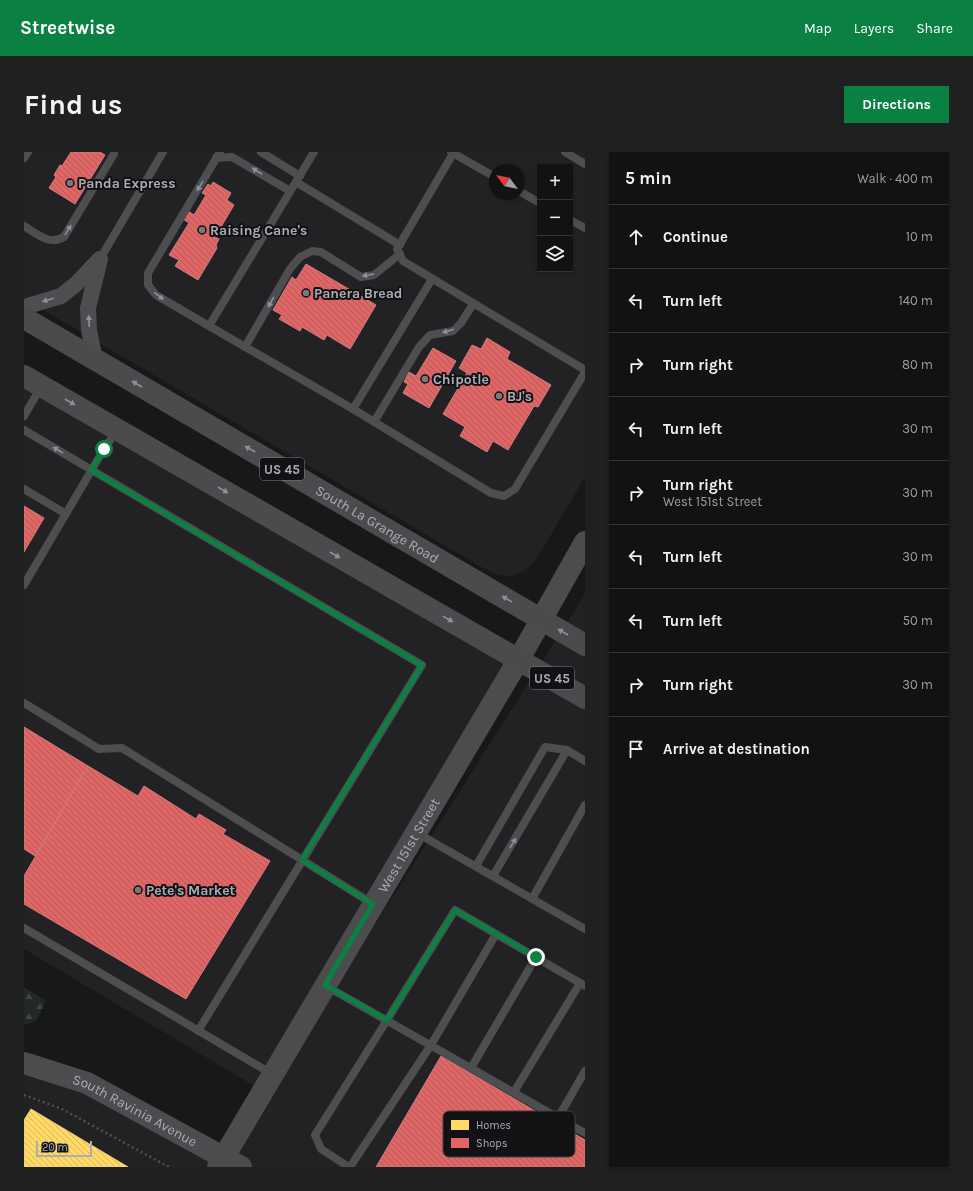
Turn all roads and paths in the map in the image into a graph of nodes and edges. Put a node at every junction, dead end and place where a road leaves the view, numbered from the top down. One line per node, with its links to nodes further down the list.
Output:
1 (28, 152): 9 (lane)
2 (114, 152): 17 (lane, one-way to 2)
3 (163, 152): 21 (lane)
4 (261, 152): 12 (lane)
5 (314, 152): 12 (lane)
6 (453, 152): 11 (lane); 19 (lane)
7 (565, 152): 10 (lane)
8 (218, 155): 13 (lane, one-way to 8); 26 (lane, one-way to 26)
9 (24, 158)
10 (585, 164)
11 (489, 173)
12 (298, 179): 13 (lane); 19 (lane)
13 (290, 191): 26 (lane)
14 (525, 194): 15 (lane)
15 (537, 201)
16 (573, 222): 18 (lane)
17 (24, 226)
18 (585, 228)
19 (400, 245): 20 (lane)
20 (400, 254): 22 (lane); 27 (lane, one-way to 27)
21 (100, 259): 24 (street, one-way to 24); 28 (street, one-way to 21)
22 (432, 279): 23 (lane); 31 (lane)
23 (473, 304): 29 (lane); 33 (lane, one-way to 33)
24 (24, 307)
25 (24, 318): 28 (highway, South La Grange Road / US 45)
26 (209, 326): 27 (lane)
27 (245, 347): 31 (lane)
28 (95, 360): 41 (highway, South La Grange Road / US 45, one-way to 28)
29 (585, 371): 33 (lane)
30 (33, 381): 32 (lane); 35 (highway, US 45, one-way to 35)
31 (353, 409): 33 (lane)
32 (24, 416)
33 (374, 422)
34 (24, 430): 36 (lane, one-way to 34)
35 (118, 430): 36 (lane); 43 (highway, US 45, one-way to 43)
36 (91, 470): 38 (lane); 50 (lane)
37 (24, 489): 38 (lane)
38 (66, 514): 40 (lane)
39 (585, 542): 41 (street, West 151st Street)
40 (24, 585)
41 (541, 619): 42 (highway, South La Grange Road / US 45, one-way to 41); 43 (street, West 151st Street)
42 (585, 645)
43 (519, 659): 44 (highway, US 45); 49 (street, West 151st Street)
44 (585, 698)
45 (24, 703): 50 (lane)
46 (567, 750): 47 (lane); 51 (lane); 52 (lane, one-way to 46)
47 (585, 761)
48 (585, 805): 53 (lane)
49 (416, 832): 51 (lane); 54 (street, West 151st Street)
50 (302, 860): 54 (lane); 62 (lane)
51 (476, 866): 52 (lane)
52 (493, 876): 53 (lane)
53 (532, 899): 56 (lane)
54 (373, 904): 60 (street, West 151st Street)
55 (24, 928): 62 (lane)
56 (585, 929)
57 (496, 934): 58 (lane); 61 (lane); 63 (lane)
58 (536, 957): 59 (lane); 65 (lane)
59 (582, 984): 68 (lane)
60 (325, 985): 61 (lane); 67 (street, West 151st Street)
61 (387, 1020): 63 (lane); 76 (lane)
62 (198, 1031): 67 (lane)
63 (430, 1045): 65 (lane); 76 (lane)
64 (24, 1063): 74 (street, South Ravinia Avenue)
65 (471, 1068): 68 (lane)
66 (585, 1071): 71 (lane)
67 (272, 1075): 74 (street, West 151st Street)
68 (514, 1092): 70 (lane)
69 (24, 1095): 75 (path)
70 (546, 1111)
71 (562, 1111)
72 (575, 1127): 73 (lane)
73 (585, 1133)
74 (228, 1164)
75 (169, 1167)
76 (349, 1167)

